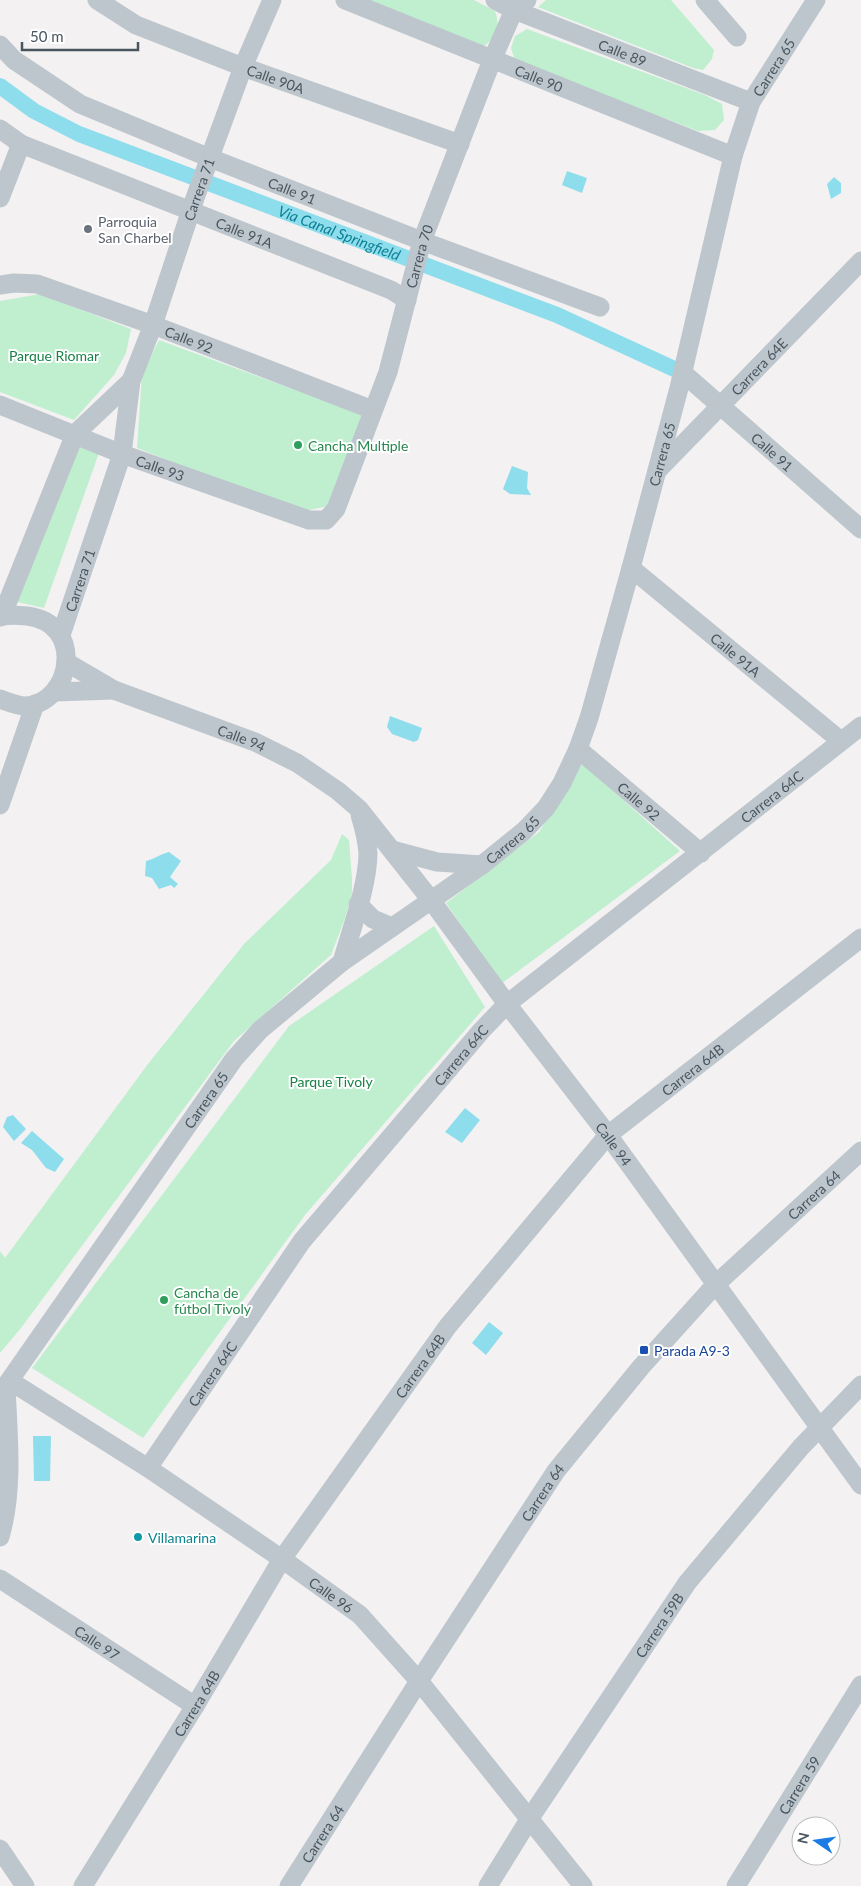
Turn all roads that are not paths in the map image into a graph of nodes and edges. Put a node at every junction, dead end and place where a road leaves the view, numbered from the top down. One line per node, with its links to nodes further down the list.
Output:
1 (96, 0): 11 (street, Calle 90A)
2 (272, 0): 11 (street, Carrera 71)
3 (345, 0): 10 (street, Calle 90)
4 (495, 0): 7 (street, Calle 89)
5 (705, 0): 8 (street)
6 (816, 0): 12 (street, Carrera 65)
7 (521, 5): 10 (street, Carrera 70); 12 (street, Calle 89)
8 (737, 37)
9 (0, 45): 17 (street, Calle 91)
10 (492, 60): 15 (street, Carrera 70); 16 (street, Calle 90)
11 (243, 67): 15 (street, Calle 90A); 17 (street, Carrera 71)
12 (751, 102): 16 (street, Carrera 65)
13 (0, 129): 14 (street, Calle 91A)
14 (21, 144): 18 (street); 19 (street, Calle 91A)
15 (460, 144): 20 (street, Carrera 70)
16 (733, 156): 26 (street, Carrera 65)
17 (208, 164): 19 (street, Carrera 71); 20 (street, Calle 91)
18 (0, 198)
19 (193, 204): 23 (street, Calle 91A); 25 (street, Carrera 71)
20 (420, 248): 23 (street, Carrera 70); 24 (street, Calle 91)
21 (861, 261): 29 (street, Carrera 64E)
22 (0, 285): 25 (street, Calle 92)
23 (407, 300): 30 (street, Carrera 70)
24 (600, 307)
25 (153, 325): 27 (street, Carrera 71); 30 (street, Calle 92)
26 (683, 373): 29 (street, Calle 91); 33 (street, Carrera 65)
27 (131, 381): 31 (street, Carrera 71); 32 (street, Carrera 71)
28 (0, 404): 31 (street, Calle 93)
29 (721, 406): 33 (street, Carrera 64E); 35 (street, Calle 91)
30 (373, 410): 34 (street, Carrera 70)
31 (75, 434): 32 (street, Calle 93); 37 (street, Carrera 71)
32 (122, 454): 34 (street, Calle 93); 38 (street, Carrera 71)
33 (656, 472): 36 (street, Carrera 65)
34 (326, 520)
35 (858, 520)
36 (631, 568): 45 (street, Calle 91A); 46 (street, Carrera 65)
37 (1, 617): 38 (street)
38 (61, 635): 39 (street)
39 (66, 662): 40 (street, Calle 94); 41 (street)
40 (114, 690): 41 (street, Calle 94); 48 (street, Calle 94)
41 (54, 692): 43 (street)
42 (0, 699): 43 (street)
43 (35, 704): 47 (street)
44 (861, 726): 45 (street, Carrera 64C)
45 (841, 741): 50 (street, Carrera 64C)
46 (578, 749): 50 (street, Calle 92); 51 (street, Carrera 65)
47 (0, 805)
48 (359, 809): 49 (street, Calle 94); 53 (street)
49 (392, 850): 51 (street); 52 (street, Calle 94)
50 (701, 853): 57 (street, Carrera 64C)
51 (482, 866): 52 (street, Carrera 65)
52 (431, 900): 54 (street, Carrera 65); 57 (street, Calle 94)
53 (358, 904): 54 (street); 56 (street)
54 (392, 927): 56 (street, Carrera 65)
55 (861, 938): 58 (street, Carrera 64B)
56 (342, 962): 62 (street, Carrera 65)
57 (507, 1004): 58 (street, Calle 94); 64 (street, Carrera 64C)
58 (608, 1135): 60 (street, Calle 94); 67 (street, Carrera 64B)
59 (861, 1151): 60 (street, Carrera 64)
60 (715, 1285): 63 (street, Calle 94); 69 (street, Carrera 64)
61 (861, 1385): 63 (street, Carrera 59B)
62 (5, 1387): 64 (street, Calle 96); 66 (street)
63 (820, 1428): 65 (street, Calle 94); 72 (street, Carrera 59B)
64 (148, 1468): 67 (street, Calle 96)
65 (861, 1485)
66 (0, 1537)
67 (282, 1559): 69 (street, Calle 96); 71 (street, Carrera 64B)
68 (0, 1579): 71 (street, Calle 97)
69 (419, 1680): 72 (street, Calle 96); 76 (street, Carrera 64)
70 (861, 1685): 79 (street, Carrera 59)
71 (195, 1706): 75 (street, Carrera 64B)
72 (530, 1818): 77 (street, Carrera 59B); 78 (street, Calle 96)
73 (0, 1849): 74 (street)
74 (25, 1886)
75 (83, 1886)
76 (289, 1886)
77 (488, 1886)
78 (583, 1886)
79 (736, 1886)

